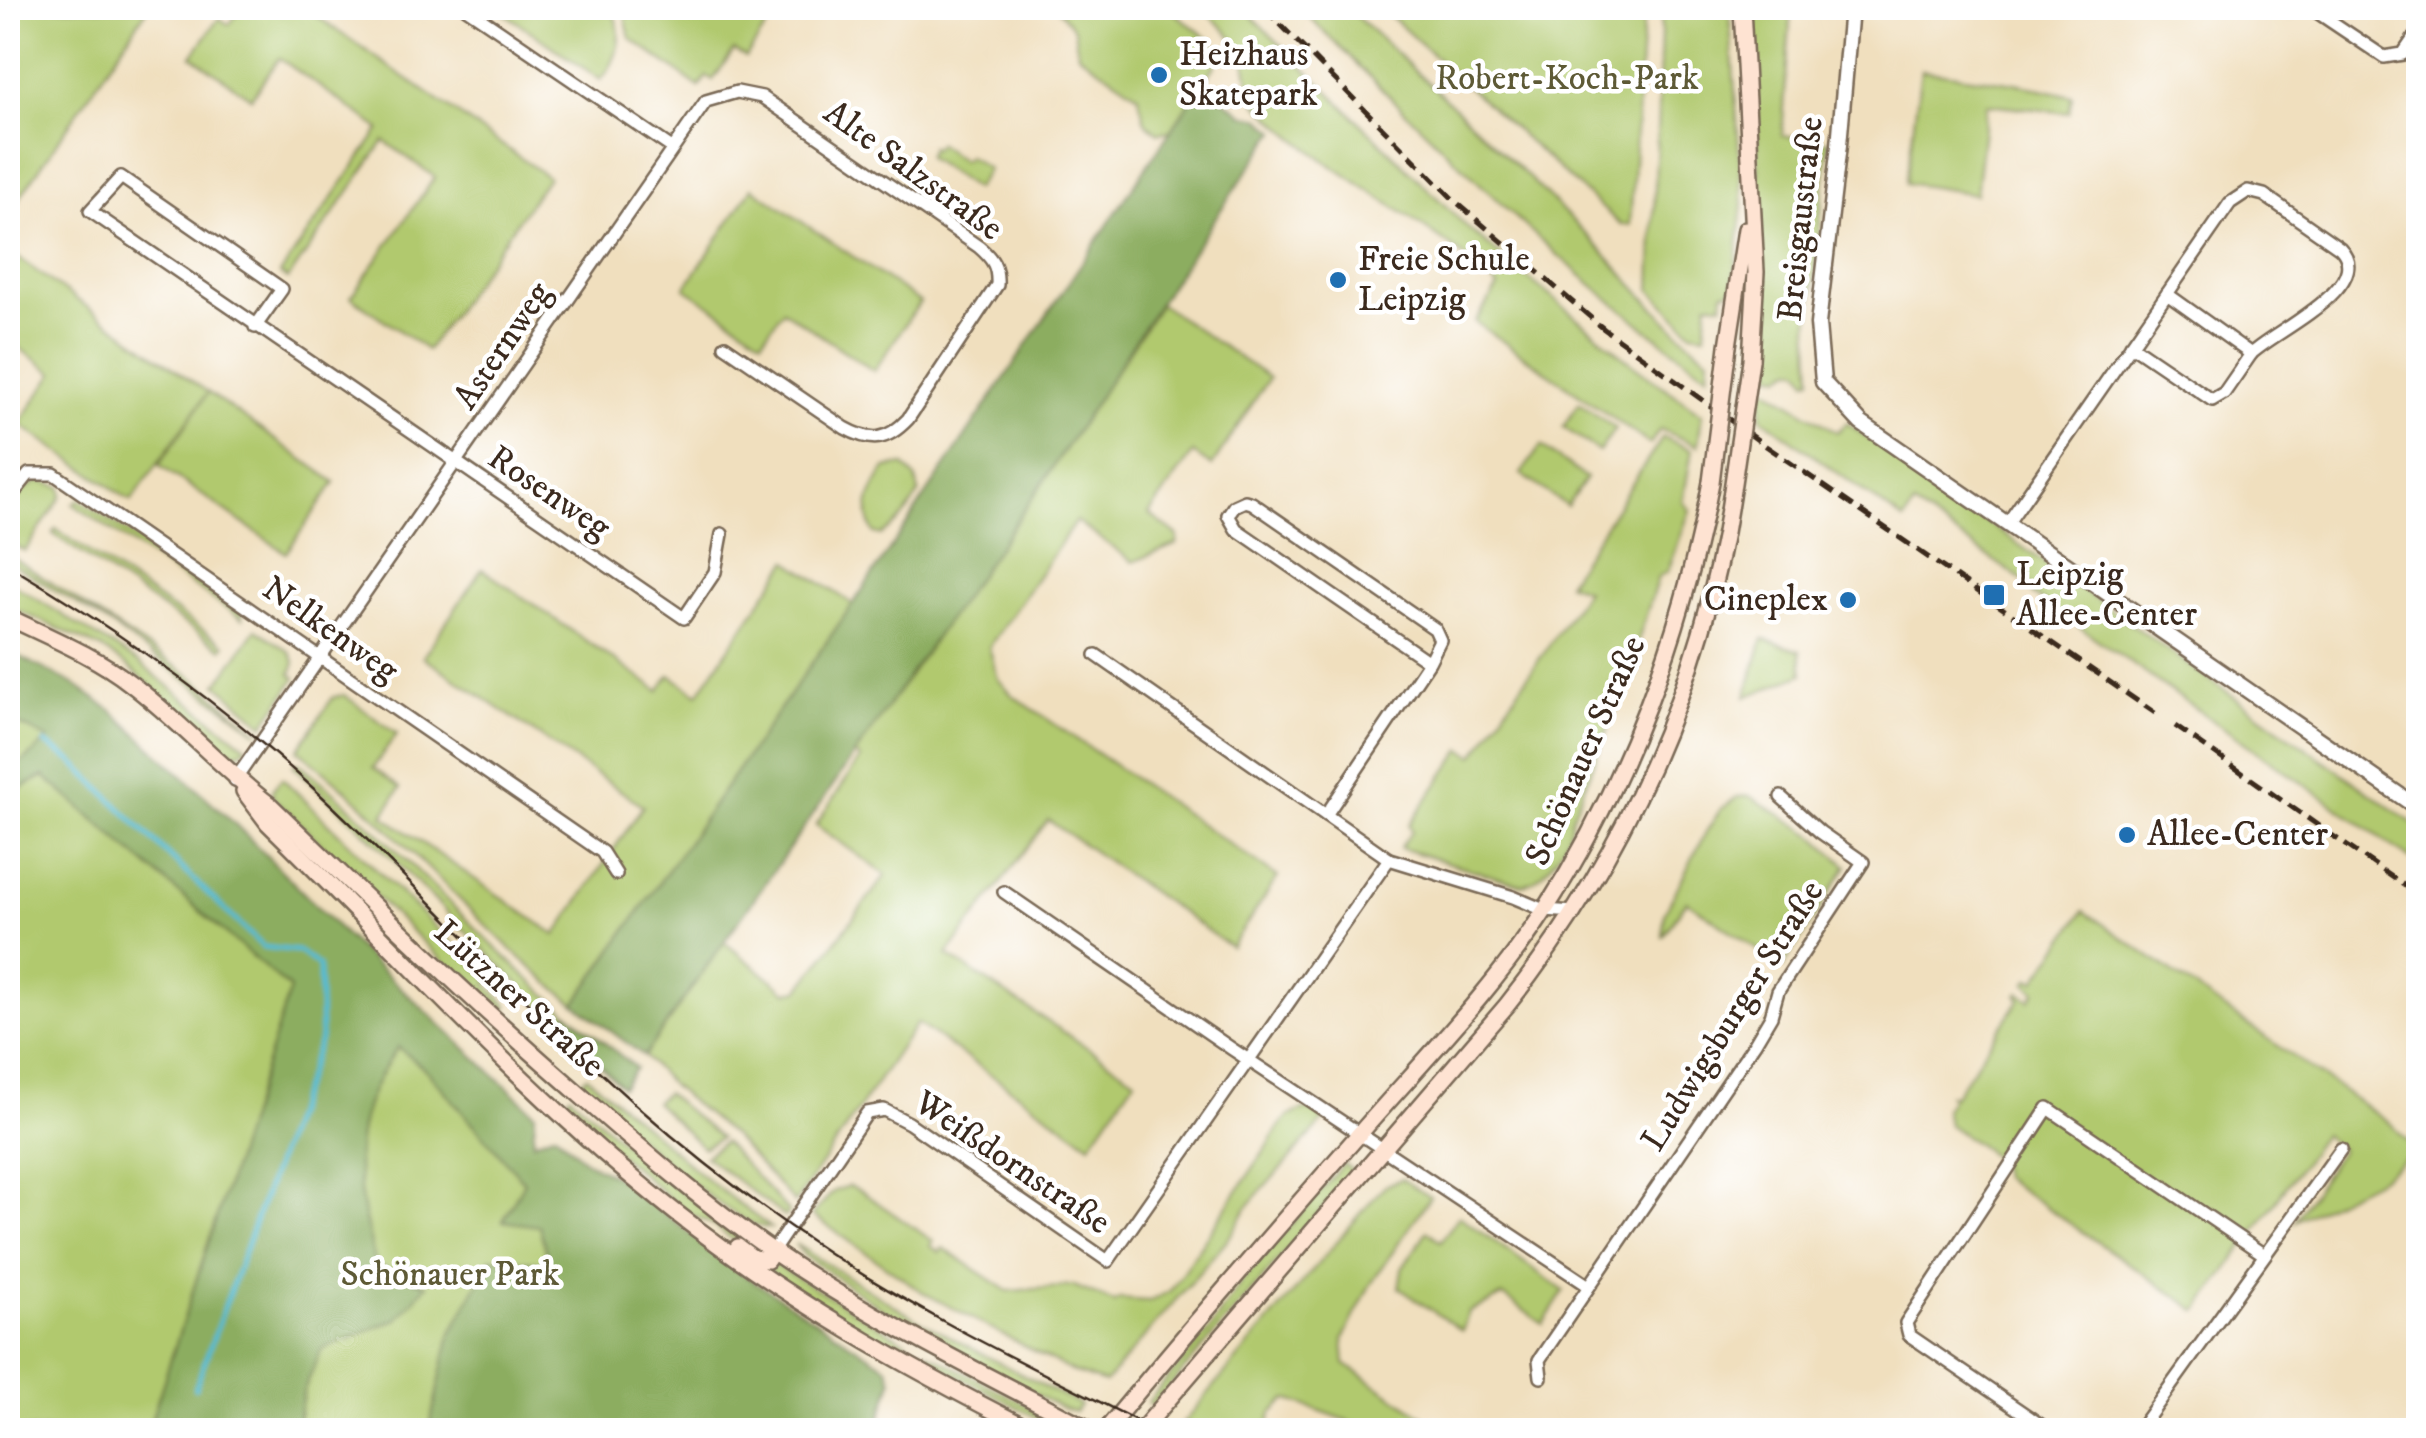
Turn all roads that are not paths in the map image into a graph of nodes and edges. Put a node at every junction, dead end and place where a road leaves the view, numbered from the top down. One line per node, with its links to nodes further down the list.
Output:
1 (466, 8): 6 (street)
2 (1742, 8): 7 (main road, Schönauer Straße)
3 (1851, 8): 15 (street, Breisgaustraße)
4 (2312, 8): 5 (street)
5 (2418, 32)
6 (672, 148): 11 (street, Alte Salzstraße); 13 (street, Asternweg)
7 (1752, 180): 28 (main road, Schönauer Straße, bridge); 29 (main road, Schönauer Straße, bridge)
8 (2167, 294): 10 (street); 12 (street); 12 (street)
9 (256, 327): 9 (street, Rosenweg); 13 (street, Rosenweg)
10 (2132, 345): 12 (street); 15 (street)
11 (725, 346)
12 (2251, 354)
13 (456, 464): 16 (street, Rosenweg); 19 (street, Asternweg)
14 (8, 500): 19 (street, Nelkenweg)
15 (2007, 524): 23 (street, Breisgaustraße)
16 (722, 534)
17 (8, 618): 21 (main road, Lützner Straße)
18 (1096, 656): 24 (street)
19 (322, 657): 21 (street, Asternweg); 26 (street, Nelkenweg)
20 (1429, 662): 20 (street); 24 (street)
21 (235, 780): 34 (main road, Lützner Straße); 35 (main road, Lützner Straße)
22 (1782, 797): 37 (street, Ludwigsburger Straße)
23 (2418, 808)
24 (1326, 815): 25 (street)
25 (1388, 858): 28 (street); 31 (street, Weißdornstraße)
26 (616, 874)
27 (1004, 892): 31 (street)
28 (1544, 910): 29 (street); 30 (street); 32 (main road, Schönauer Straße)
29 (1575, 912): 30 (main road, Schönauer Straße)
30 (1564, 930): 32 (main road, Schönauer Straße)
31 (1248, 1060): 32 (street); 35 (street, Weißdornstraße)
32 (1372, 1140): 37 (street); 39 (main road, Schönauer Straße); 42 (main road, Schönauer Straße)
33 (2341, 1149): 36 (street)
34 (674, 1211): 35 (main road, Lützner Straße); 40 (main road, Lützner Straße)
35 (773, 1251): 41 (main road, Lützner Straße)
36 (2263, 1254): 45 (street); 46 (street)
37 (1589, 1286): 38 (street, Ludwigsburger Straße)
38 (1541, 1377)
39 (1156, 1413): 43 (main road, Schönauer Straße); 44 (main road)
40 (1031, 1430)
41 (1091, 1430)
42 (1106, 1430)
43 (1142, 1430)
44 (1159, 1430)
45 (2048, 1430)
46 (2138, 1430)

